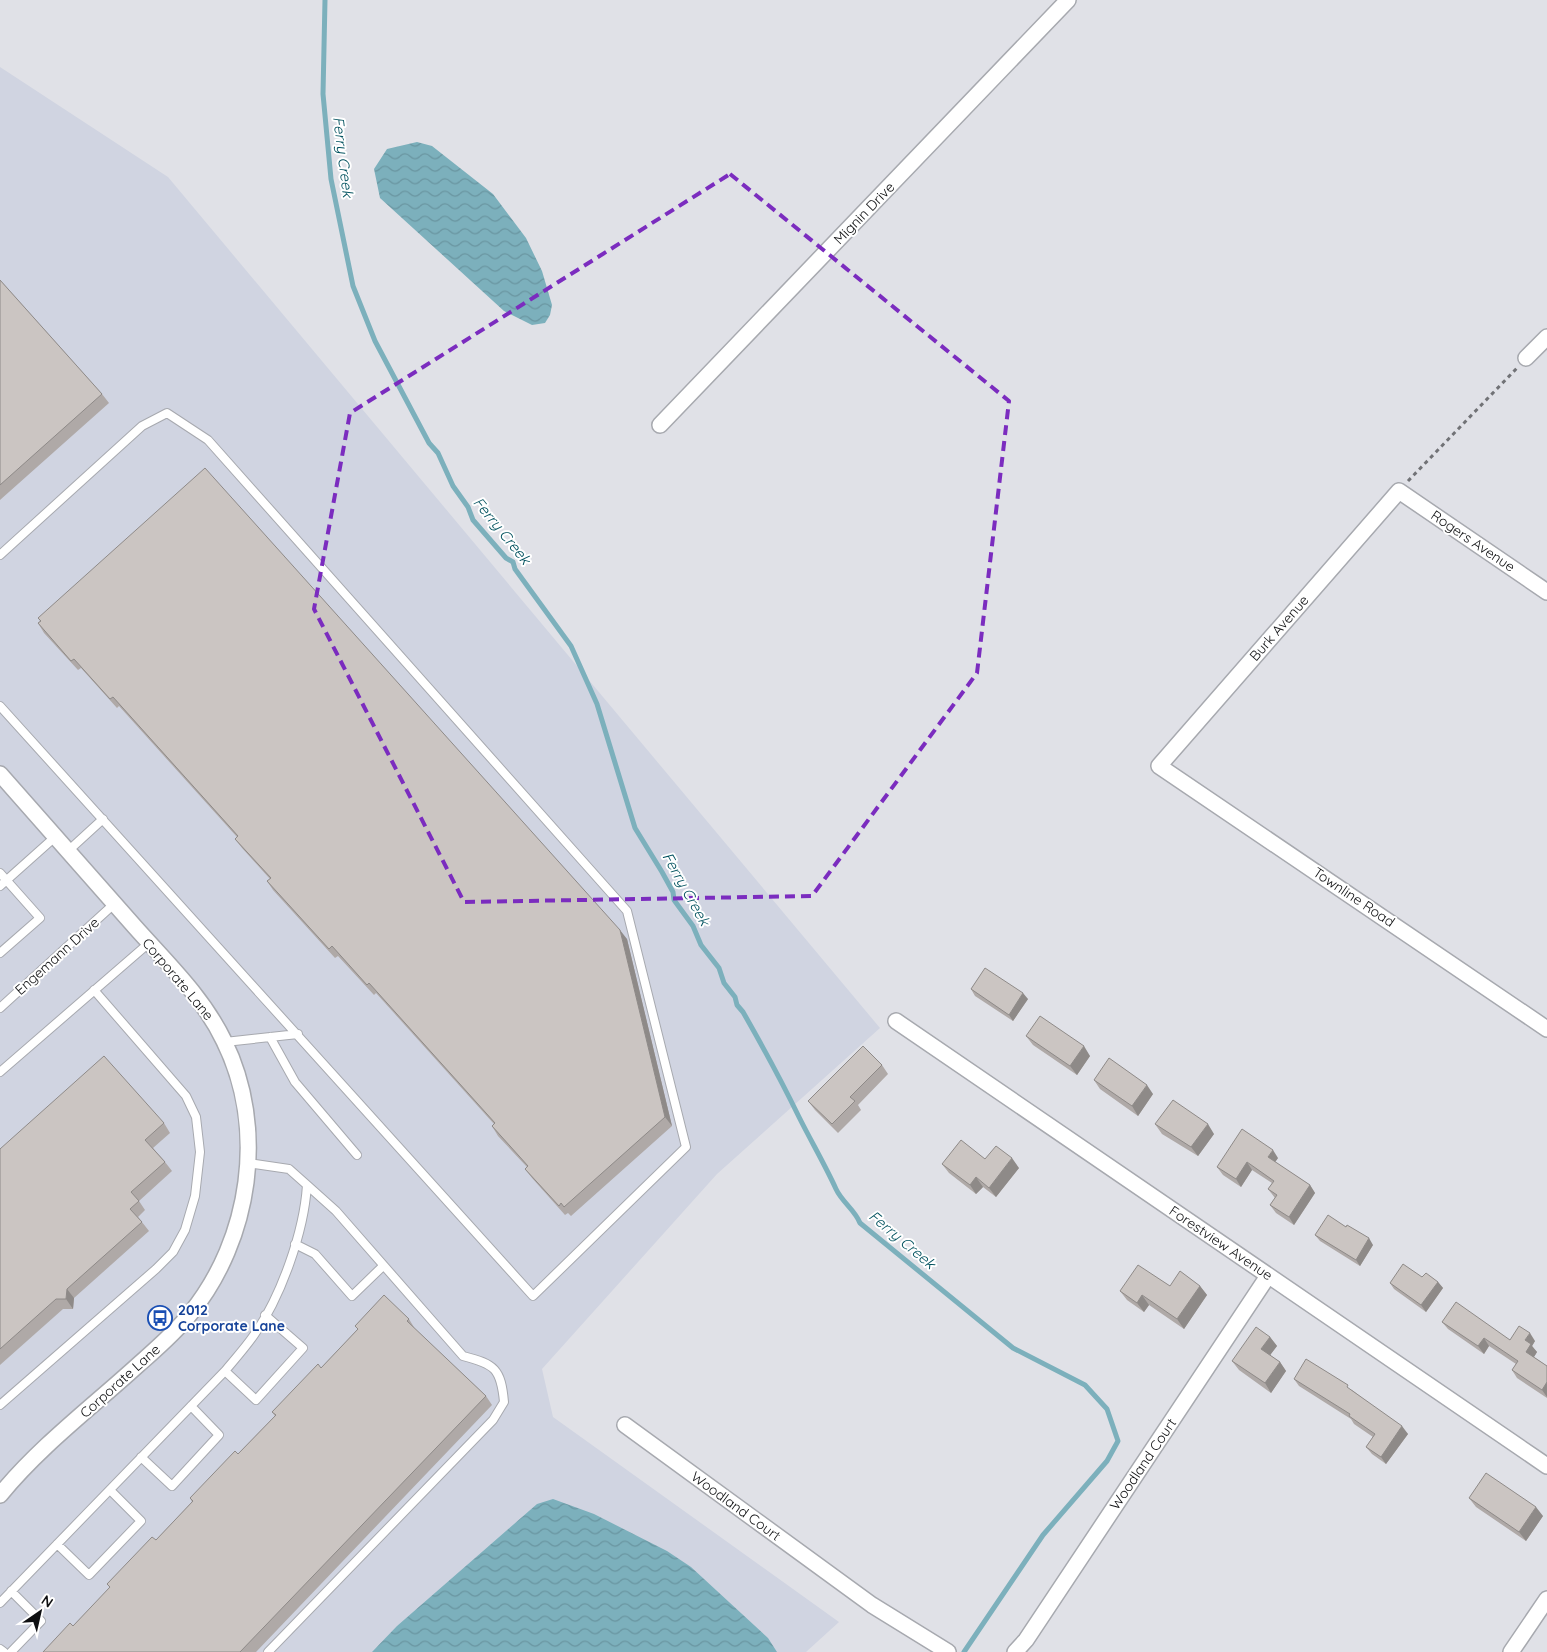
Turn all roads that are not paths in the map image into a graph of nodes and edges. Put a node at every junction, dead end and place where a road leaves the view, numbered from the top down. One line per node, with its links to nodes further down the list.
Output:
1 (1068, 0): 4 (street, Mignin Drive)
2 (1547, 337): 3 (street)
3 (1526, 358)
4 (660, 426)
5 (1399, 491): 7 (street, Rogers Avenue); 9 (street, Burk Avenue)
6 (0, 555): 23 (lane)
7 (1547, 592)
8 (0, 706): 11 (lane)
9 (1159, 766): 22 (street, Townline Road)
10 (0, 774): 12 (street, Corporate Lane)
11 (103, 820): 13 (lane); 23 (lane)
12 (56, 837): 13 (street, Corporate Lane); 15 (lane)
13 (68, 851): 16 (street, Corporate Lane)
14 (0, 873): 15 (lane)
15 (3, 883): 18 (lane)
16 (114, 904): 17 (street, Corporate Lane); 20 (lane, Engemann Drive)
17 (149, 943): 19 (lane); 25 (street, Corporate Lane)
18 (0, 953)
19 (94, 990): 26 (lane); 35 (lane)
20 (0, 1008)
21 (896, 1021): 32 (street, Forestview Avenue)
22 (1547, 1029)
23 (298, 1034): 24 (lane)
24 (270, 1037): 25 (lane); 27 (lane)
25 (225, 1042): 28 (street, Corporate Lane)
26 (0, 1072)
27 (357, 1155)
28 (248, 1163): 29 (lane); 41 (street, Corporate Lane)
29 (307, 1185): 30 (lane); 31 (lane)
30 (295, 1244): 31 (lane); 33 (lane)
31 (384, 1266): 49 (lane)
32 (1268, 1276): 39 (street, Forestview Avenue); 51 (street, Woodland Court)
33 (265, 1315): 34 (lane); 34 (lane)
34 (225, 1371): 36 (lane)
35 (0, 1405)
36 (191, 1406): 38 (lane); 38 (lane)
37 (625, 1425): 50 (street, Woodland Court)
38 (141, 1457): 40 (lane)
39 (1547, 1466)
40 (110, 1490): 42 (lane); 42 (lane)
41 (0, 1495)
42 (57, 1544): 43 (lane)
43 (11, 1591): 45 (lane); 48 (lane)
44 (1547, 1599): 52 (street)
45 (0, 1603)
46 (0, 1648): 47 (lane)
47 (4, 1652)
48 (11, 1652)
49 (268, 1652)
50 (948, 1652)
51 (1016, 1652)
52 (1511, 1652)

